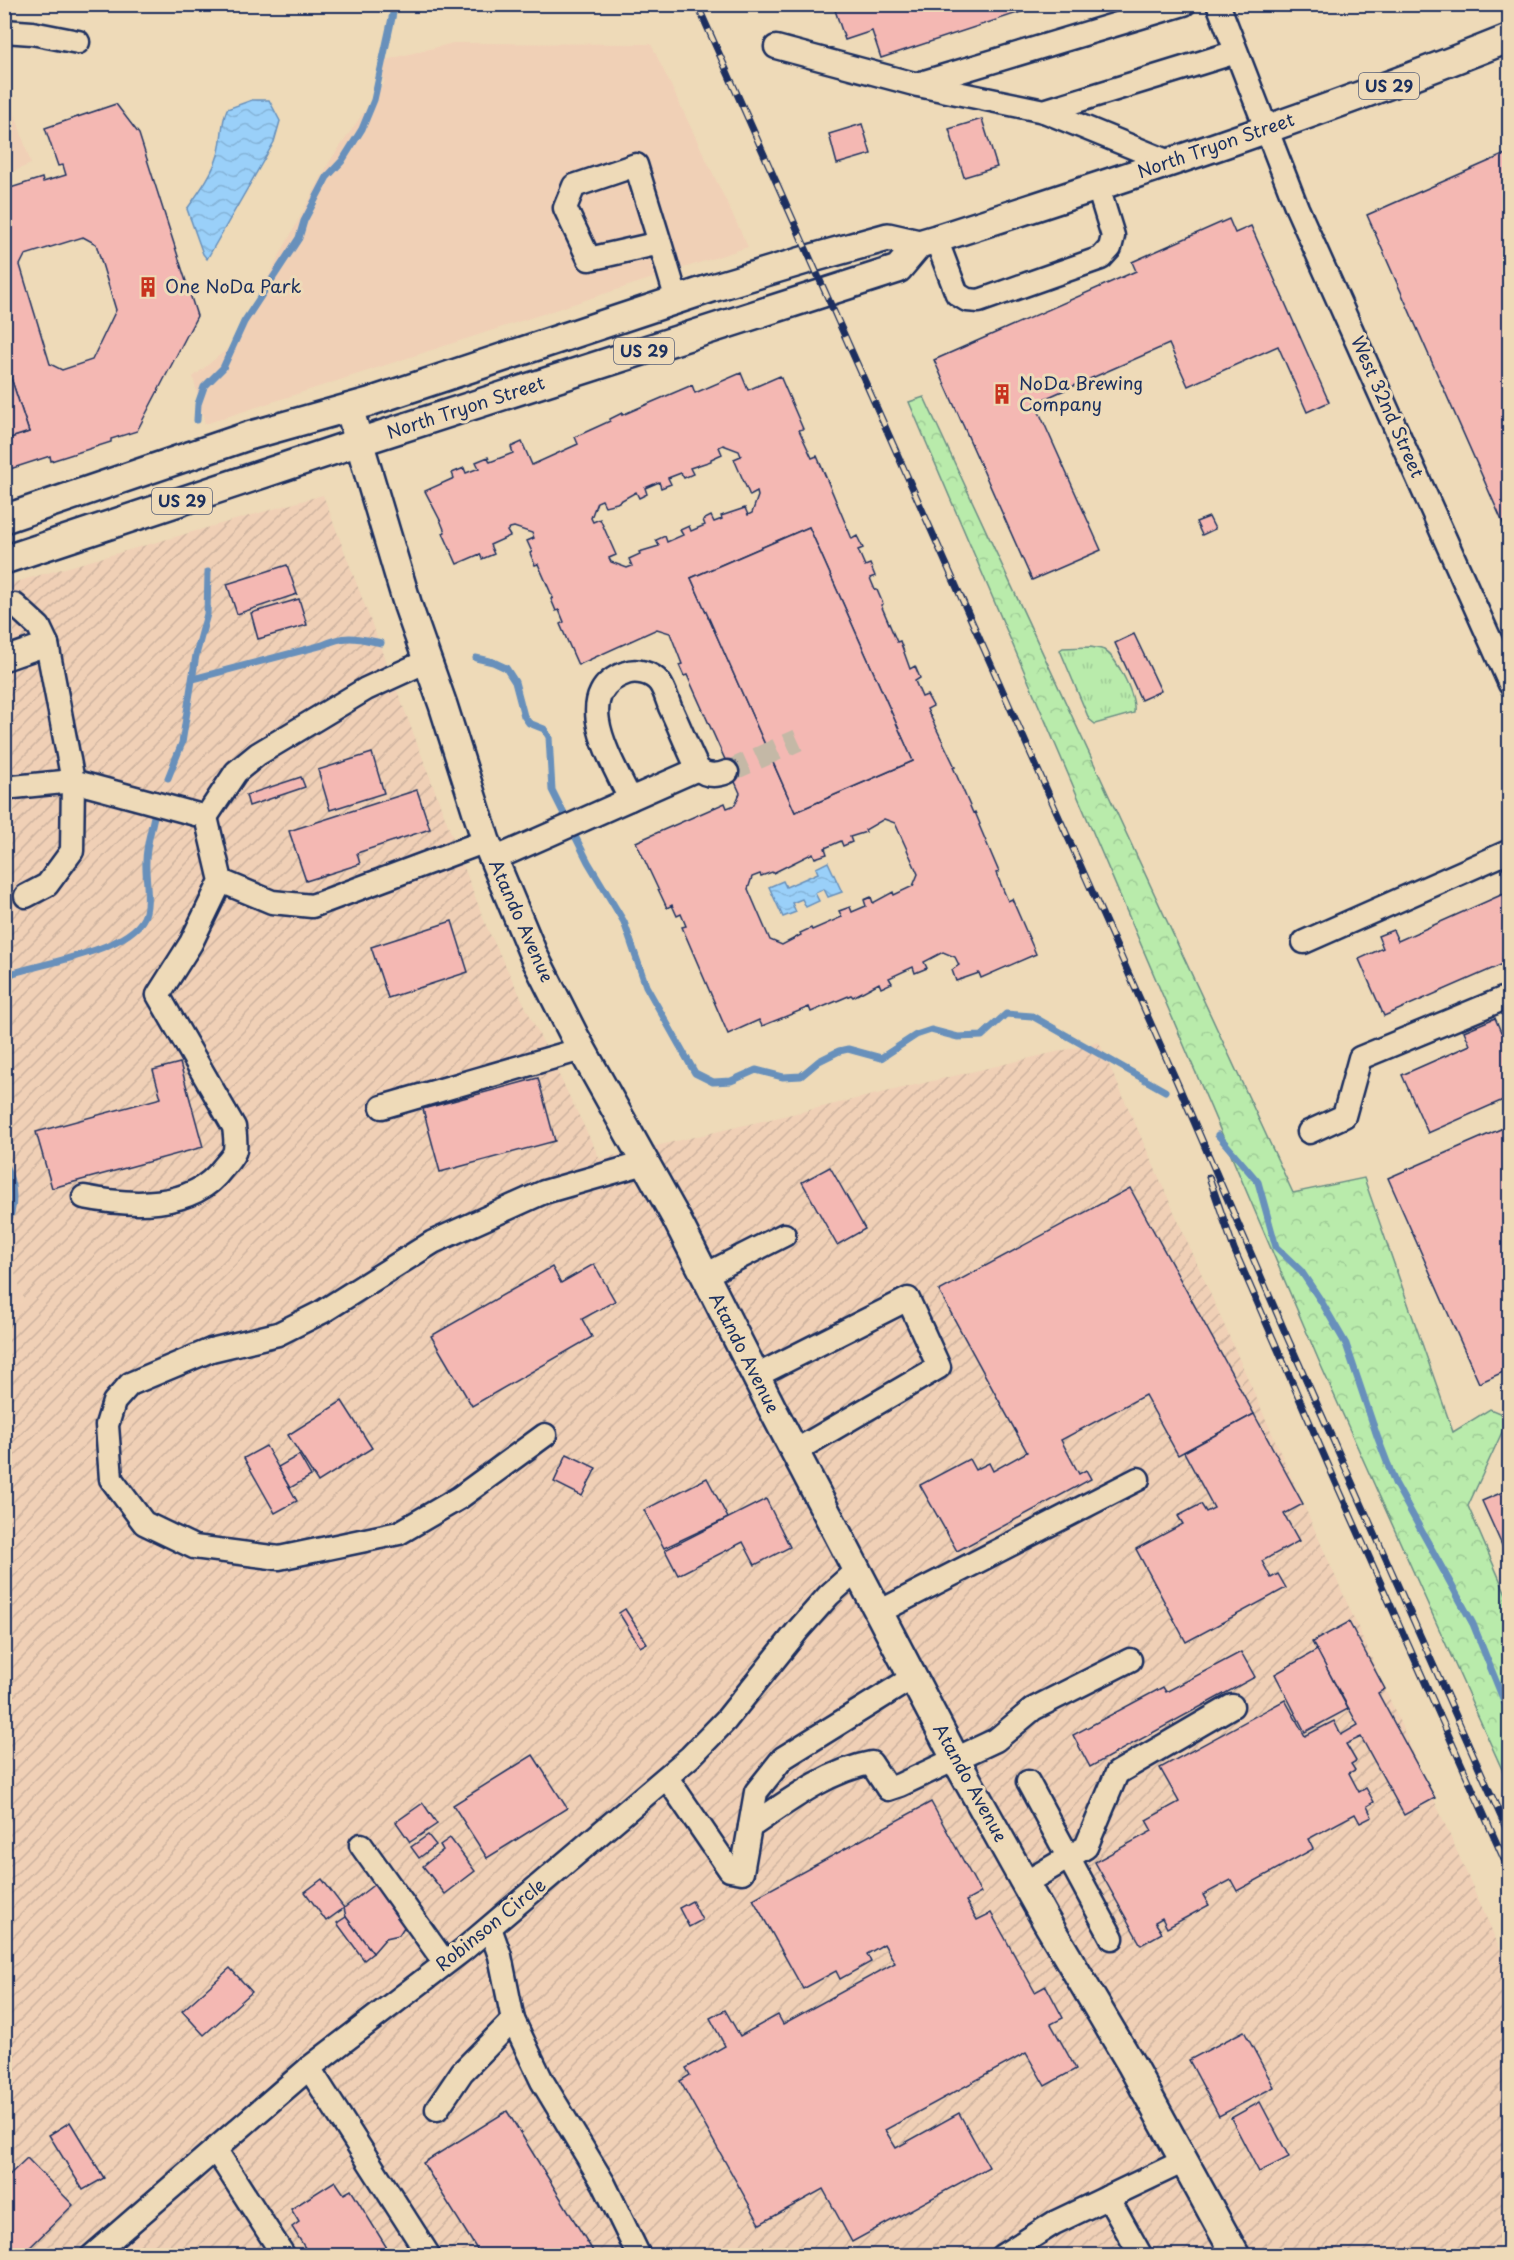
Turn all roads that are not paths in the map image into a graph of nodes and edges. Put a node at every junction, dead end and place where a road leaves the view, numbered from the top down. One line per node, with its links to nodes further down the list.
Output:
1 (1184, 4): 8 (street)
2 (1218, 4): 7 (street, West 32nd Street)
3 (4, 31): 5 (street)
4 (1509, 38): 10 (main road, North Tryon Street / US 29)
5 (78, 42)
6 (776, 47): 8 (street)
7 (1236, 52): 9 (street); 10 (street, West 32nd Street)
8 (918, 85): 9 (street)
9 (1044, 111): 11 (street)
10 (1266, 130): 11 (main road, North Tryon Street / US 29); 24 (street, West 32nd Street)
11 (1169, 162): 12 (main road, North Tryon Street / US 29)
12 (1098, 187): 13 (main road, North Tryon Street / US 29); 13 (street)
13 (928, 241): 15 (main road, North Tryon Street / US 29); 17 (main road, North Tryon Street / US 29)
14 (660, 243): 14 (street); 15 (street)
15 (677, 300): 16 (main road, North Tryon Street / US 29)
16 (349, 408): 17 (main road, Atando Avenue); 18 (main road, North Tryon Street / US 29)
17 (359, 442): 19 (main road, North Tryon Street / US 29); 23 (main road, Atando Avenue)
18 (4, 519)
19 (4, 560)
20 (4, 605): 21 (street)
21 (47, 644): 22 (street); 27 (street)
22 (4, 659)
23 (427, 661): 30 (street); 31 (main road, Atando Avenue)
24 (1509, 684)
25 (698, 769): 26 (street); 29 (street); 29 (street)
26 (727, 772)
27 (73, 781): 28 (street); 30 (street); 34 (street)
28 (4, 788)
29 (630, 799): 31 (street)
30 (206, 817): 33 (street)
31 (490, 850): 33 (street); 37 (main road, Atando Avenue)
32 (1509, 851): 35 (street)
33 (221, 881): 41 (street)
34 (26, 896)
35 (1304, 942)
36 (1509, 996): 39 (street)
37 (582, 1049): 38 (street); 40 (main road, Atando Avenue)
38 (382, 1107)
39 (1309, 1132)
40 (645, 1162): 43 (main road, Atando Avenue); 45 (street)
41 (84, 1197)
42 (784, 1235): 43 (street)
43 (705, 1275): 44 (main road, Atando Avenue)
44 (756, 1376): 46 (main road, Atando Avenue); 46 (street)
45 (545, 1434)
46 (795, 1450): 48 (main road, Atando Avenue)
47 (1137, 1479): 49 (street)
48 (858, 1569): 49 (main road, Atando Avenue); 54 (street, Robinson Circle)
49 (879, 1612): 51 (main road, Atando Avenue)
50 (1130, 1660): 53 (street)
51 (912, 1677): 53 (main road, Atando Avenue); 56 (street)
52 (1232, 1706): 58 (street)
53 (955, 1758): 56 (street); 59 (main road, Atando Avenue)
54 (667, 1778): 56 (street); 60 (street, Robinson Circle)
55 (1028, 1782): 58 (street)
56 (750, 1827)
57 (361, 1845): 62 (street)
58 (1068, 1858): 59 (street); 61 (street)
59 (1025, 1883): 67 (main road, Atando Avenue)
60 (490, 1928): 62 (street, Robinson Circle); 63 (street)
61 (1112, 1938)
62 (445, 1963): 64 (street, Robinson Circle)
63 (513, 2020): 65 (street); 73 (street)
64 (309, 2068): 66 (street, Robinson Circle); 72 (street)
65 (436, 2109)
66 (216, 2149): 69 (street, Robinson Circle); 71 (street)
67 (1184, 2161): 68 (street); 76 (main road, Atando Avenue)
68 (1108, 2197): 74 (street); 75 (street)
69 (116, 2247): 70 (street, Robinson Circle)
70 (92, 2256)
71 (284, 2256)
72 (429, 2256)
73 (639, 2256)
74 (1002, 2256)
75 (1141, 2256)
76 (1236, 2256)

